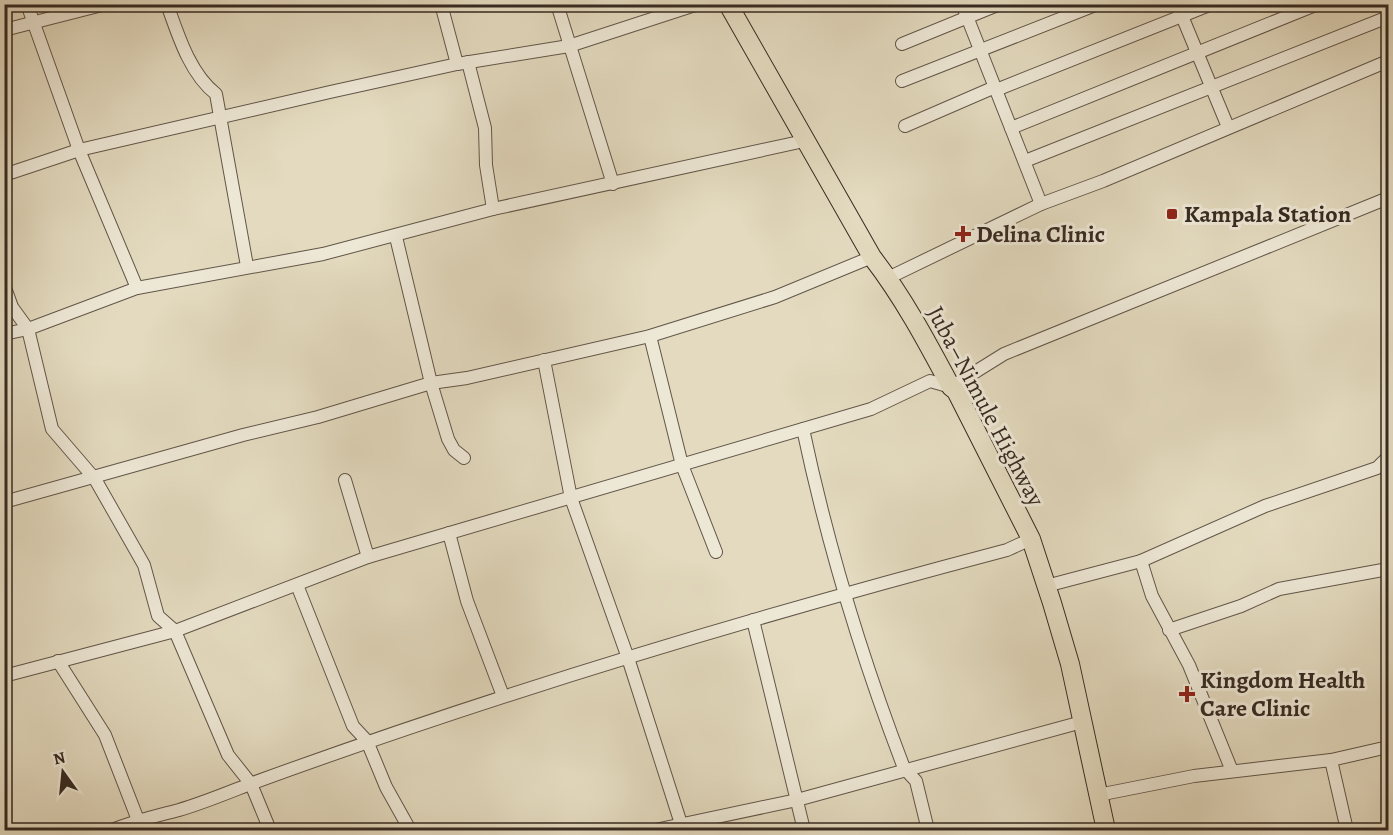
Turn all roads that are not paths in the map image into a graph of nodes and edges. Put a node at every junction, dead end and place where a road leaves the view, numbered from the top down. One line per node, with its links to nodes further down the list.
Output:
1 (27, 4): 17 (street)
2 (106, 4): 17 (street)
3 (167, 4): 28 (street)
4 (441, 4): 24 (street)
5 (557, 4): 20 (street)
6 (698, 4): 20 (street)
7 (728, 4): 32 (main road, Juba–Nimule Highway)
8 (962, 4): 16 (street)
9 (1000, 4): 16 (street)
10 (1098, 4): 21 (street)
11 (1177, 4): 14 (street)
12 (1212, 4): 14 (street)
13 (1318, 4): 22 (street)
14 (1182, 16): 22 (street); 27 (street)
15 (1389, 17): 26 (street)
16 (968, 18): 19 (street); 21 (street)
17 (34, 21): 18 (street); 33 (street)
18 (4, 30)
19 (902, 44)
20 (569, 46): 24 (street); 36 (street)
21 (981, 51): 25 (street); 27 (street)
22 (1198, 54): 26 (street); 31 (street)
23 (1389, 62): 30 (street)
24 (462, 63): 28 (street); 39 (street)
25 (902, 81)
26 (1212, 87): 30 (street); 34 (street)
27 (996, 88): 29 (street); 31 (street)
28 (222, 117): 33 (street); 42 (street)
29 (905, 126)
30 (1228, 127): 38 (street)
31 (1011, 129): 34 (street)
32 (804, 141): 36 (street); 41 (main road, Juba–Nimule Highway)
33 (79, 150): 35 (street); 45 (street)
34 (1024, 162): 38 (street)
35 (4, 175)
36 (613, 184): 39 (street)
37 (1389, 198): 51 (street)
38 (1041, 204): 43 (street)
39 (493, 209): 40 (street)
40 (396, 237): 42 (street); 50 (street)
41 (872, 257): 43 (main road, Juba–Nimule Highway); 48 (street)
42 (247, 266): 45 (street)
43 (888, 278): 51 (main road, Juba–Nimule Highway)
44 (4, 285): 46 (street)
45 (137, 288): 46 (street)
46 (28, 329): 47 (street); 56 (street)
47 (4, 334)
48 (650, 336): 49 (street); 55 (street)
49 (544, 360): 50 (street); 58 (street)
50 (431, 383): 54 (street); 56 (street)
51 (951, 387): 52 (street); 61 (main road, Juba–Nimule Highway)
52 (804, 429): 55 (street); 68 (street)
53 (1389, 457): 64 (street)
54 (464, 458)
55 (681, 465): 58 (street); 62 (street)
56 (95, 479): 59 (street); 71 (street)
57 (345, 480): 63 (street)
58 (570, 498): 60 (street); 72 (street)
59 (4, 502)
60 (448, 533): 63 (street); 75 (street)
61 (1031, 539): 67 (main road, Juba–Nimule Highway); 68 (street)
62 (716, 552)
63 (368, 557): 66 (street)
64 (1141, 561): 67 (street); 70 (street)
65 (1389, 569): 70 (street)
66 (297, 585): 71 (street); 77 (street)
67 (1046, 586): 76 (main road, Juba–Nimule Highway)
68 (843, 593): 69 (street); 80 (street)
69 (753, 620): 72 (street); 84 (street)
70 (1168, 630): 81 (street)
71 (175, 631): 73 (street); 82 (street)
72 (628, 658): 75 (street); 86 (street)
73 (58, 661): 74 (street); 85 (street)
74 (4, 676)
75 (503, 696): 77 (street)
76 (1082, 722): 80 (street); 83 (main road, Juba–Nimule Highway)
77 (367, 741): 82 (street); 89 (street)
78 (1389, 747): 79 (street)
79 (1330, 760): 81 (street); 94 (street)
80 (904, 768): 84 (street); 92 (street)
81 (1232, 771): 83 (street)
82 (251, 784): 85 (street); 88 (street)
83 (1098, 795): 93 (main road, Juba–Nimule Highway)
84 (797, 800): 86 (street); 91 (street)
85 (138, 820): 87 (street)
86 (682, 827): 90 (street)
87 (112, 831)
88 (270, 831)
89 (410, 831)
90 (655, 831)
91 (804, 831)
92 (928, 831)
93 (1106, 831)
94 (1347, 831)

